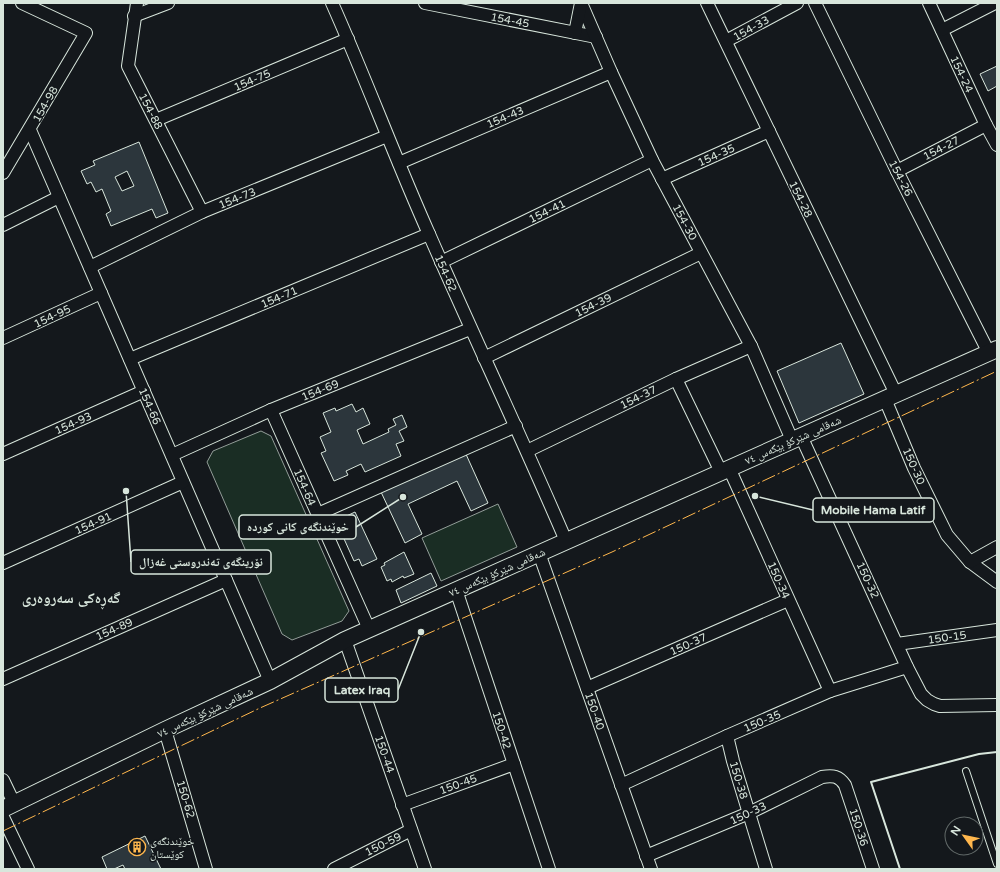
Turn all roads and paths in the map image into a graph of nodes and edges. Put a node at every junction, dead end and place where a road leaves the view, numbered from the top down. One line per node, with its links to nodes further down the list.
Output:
1 (22, 3): 21 (street, 154-98)
2 (137, 3): 12 (street, 154-88)
3 (168, 3): 12 (street)
4 (332, 3): 16 (street, 154-62)
5 (425, 3): 14 (street, 154-45)
6 (581, 3): 14 (street); 15 (street, 154-30)
7 (707, 3): 17 (street, 154-28)
8 (797, 3): 17 (street, 154-33)
9 (815, 3): 27 (street, 154-26)
10 (929, 3): 13 (street, 154-24)
11 (995, 3): 13 (street)
12 (134, 16): 19 (street, 154-88)
13 (942, 30): 20 (street, 154-24)
14 (575, 33): 15 (street, 154-45)
15 (596, 37): 18 (street, 154-30)
16 (348, 39): 19 (street, 154-75); 23 (street, 154-62)
17 (726, 41): 22 (street, 154-28)
18 (611, 72): 25 (street, 154-30); 26 (street, 154-43)
19 (156, 120): 31 (street, 154-88)
20 (986, 125): 24 (street, 154-24); 27 (street, 154-27)
21 (30, 130): 28 (street, 154-98); 30 (street, 154-66)
22 (769, 132): 29 (street, 154-35); 46 (street, 154-28)
23 (387, 136): 26 (street, 154-62); 31 (street, 154-73)
24 (997, 145)
25 (652, 160): 29 (street, 154-30); 35 (street, 154-41)
26 (399, 163): 33 (street, 154-62)
27 (896, 171): 41 (street, 154-26)
28 (3, 173)
29 (662, 179): 34 (street, 154-30)
30 (59, 197): 32 (street); 36 (street, 154-66)
31 (202, 212): 36 (street, 154-73)
32 (3, 225)
33 (429, 234): 35 (street, 154-62); 43 (street, 154-71)
34 (701, 253): 40 (street, 154-30); 42 (street, 154-39)
35 (442, 262): 38 (street, 154-62)
36 (90, 267): 37 (street, 154-66)
37 (101, 293): 39 (street, 154-95); 43 (street, 154-66)
38 (470, 329): 42 (street, 154-62); 47 (street, 154-69)
39 (3, 338)
40 (751, 346): 44 (street, 154-37); 49 (street, 154-30)
41 (993, 351): 46 (street, شەقامی شێرکۆ بێکەس ٧٤)
42 (484, 358): 48 (street, 154-62)
43 (130, 359): 45 (street, 154-66)
44 (676, 379): 50 (street, 154-37); 53 (street, 150-34)
45 (144, 391): 51 (street, 154-93); 52 (street, 154-66)
46 (891, 396): 49 (street, شەقامی شێرکۆ بێکەس ٧٤); 59 (street, 150-30)
47 (271, 410): 52 (street, 154-69); 55 (street, 154-64)
48 (516, 426): 50 (street, 154-62); 55 (street)
49 (796, 438): 53 (street, شەقامی شێرکۆ بێکەس ٧٤); 68 (street, 150-32)
50 (527, 451): 56 (street, 154-62)
51 (3, 454)
52 (172, 455): 54 (street, 154-66)
53 (725, 470): 56 (street, شەقامی شێرکۆ بێکەس ٧٤); 64 (street, 150-34)
54 (183, 482): 60 (street, 154-91); 61 (street, 154-66)
55 (318, 514): 65 (street, 154-64)
56 (566, 541): 58 (street, شەقامی شێرکۆ بێکەس ٧٤)
57 (997, 547): 59 (street)
58 (539, 553): 63 (street, شەقامی شێرکۆ بێکەس ٧٤); 72 (street, 150-40)
59 (970, 562): 62 (street, 150-30)
60 (3, 564)
61 (226, 580): 70 (street, 154-89); 71 (street, 154-66)
62 (997, 582)
63 (456, 590): 65 (street, شەقامی شێرکۆ بێکەس ٧٤); 77 (street, 150-42)
64 (788, 600): 72 (street, 150-37); 73 (street, 150-34)
65 (369, 629): 67 (street, شەقامی شێرکۆ بێکەس ٧٤)
66 (997, 630): 68 (street, 150-15)
67 (345, 640): 71 (street, شەقامی شێرکۆ بێکەس ٧٤); 82 (street, 150-44)
68 (897, 644): 69 (street, 150-32)
69 (907, 667): 73 (street, 150-35); 74 (street, 150-32)
70 (3, 679)
71 (270, 681): 75 (street, شەقامی شێرکۆ بێکەس ٧٤)
72 (587, 688): 80 (street, 150-40)
73 (830, 691): 76 (street, 150-35)
74 (997, 705)
75 (165, 730): 83 (street, شەقامی شێرکۆ بێکەس ٧٤); 90 (street, 150-62)
76 (727, 736): 80 (street, 150-35); 84 (street, 150-38)
77 (514, 764): 82 (street, 150-45); 93 (street, 150-42)
78 (966, 771): 88 (lane)
79 (3, 780): 83 (street)
80 (621, 785): 87 (street, 150-40)
81 (845, 785): 84 (street, 150-33); 96 (street, 150-36)
82 (402, 805): 86 (street, 150-44)
83 (8, 806)
84 (749, 813): 87 (street, 150-33); 95 (street, 150-38)
85 (3, 817): 89 (street)
86 (411, 830): 91 (street, 150-59); 92 (street, 150-44)
87 (646, 856): 94 (street, 150-40)
88 (997, 864)
89 (28, 869)
90 (206, 869)
91 (334, 869)
92 (425, 869)
93 (548, 869)
94 (651, 869)
95 (766, 869)
96 (873, 869)

